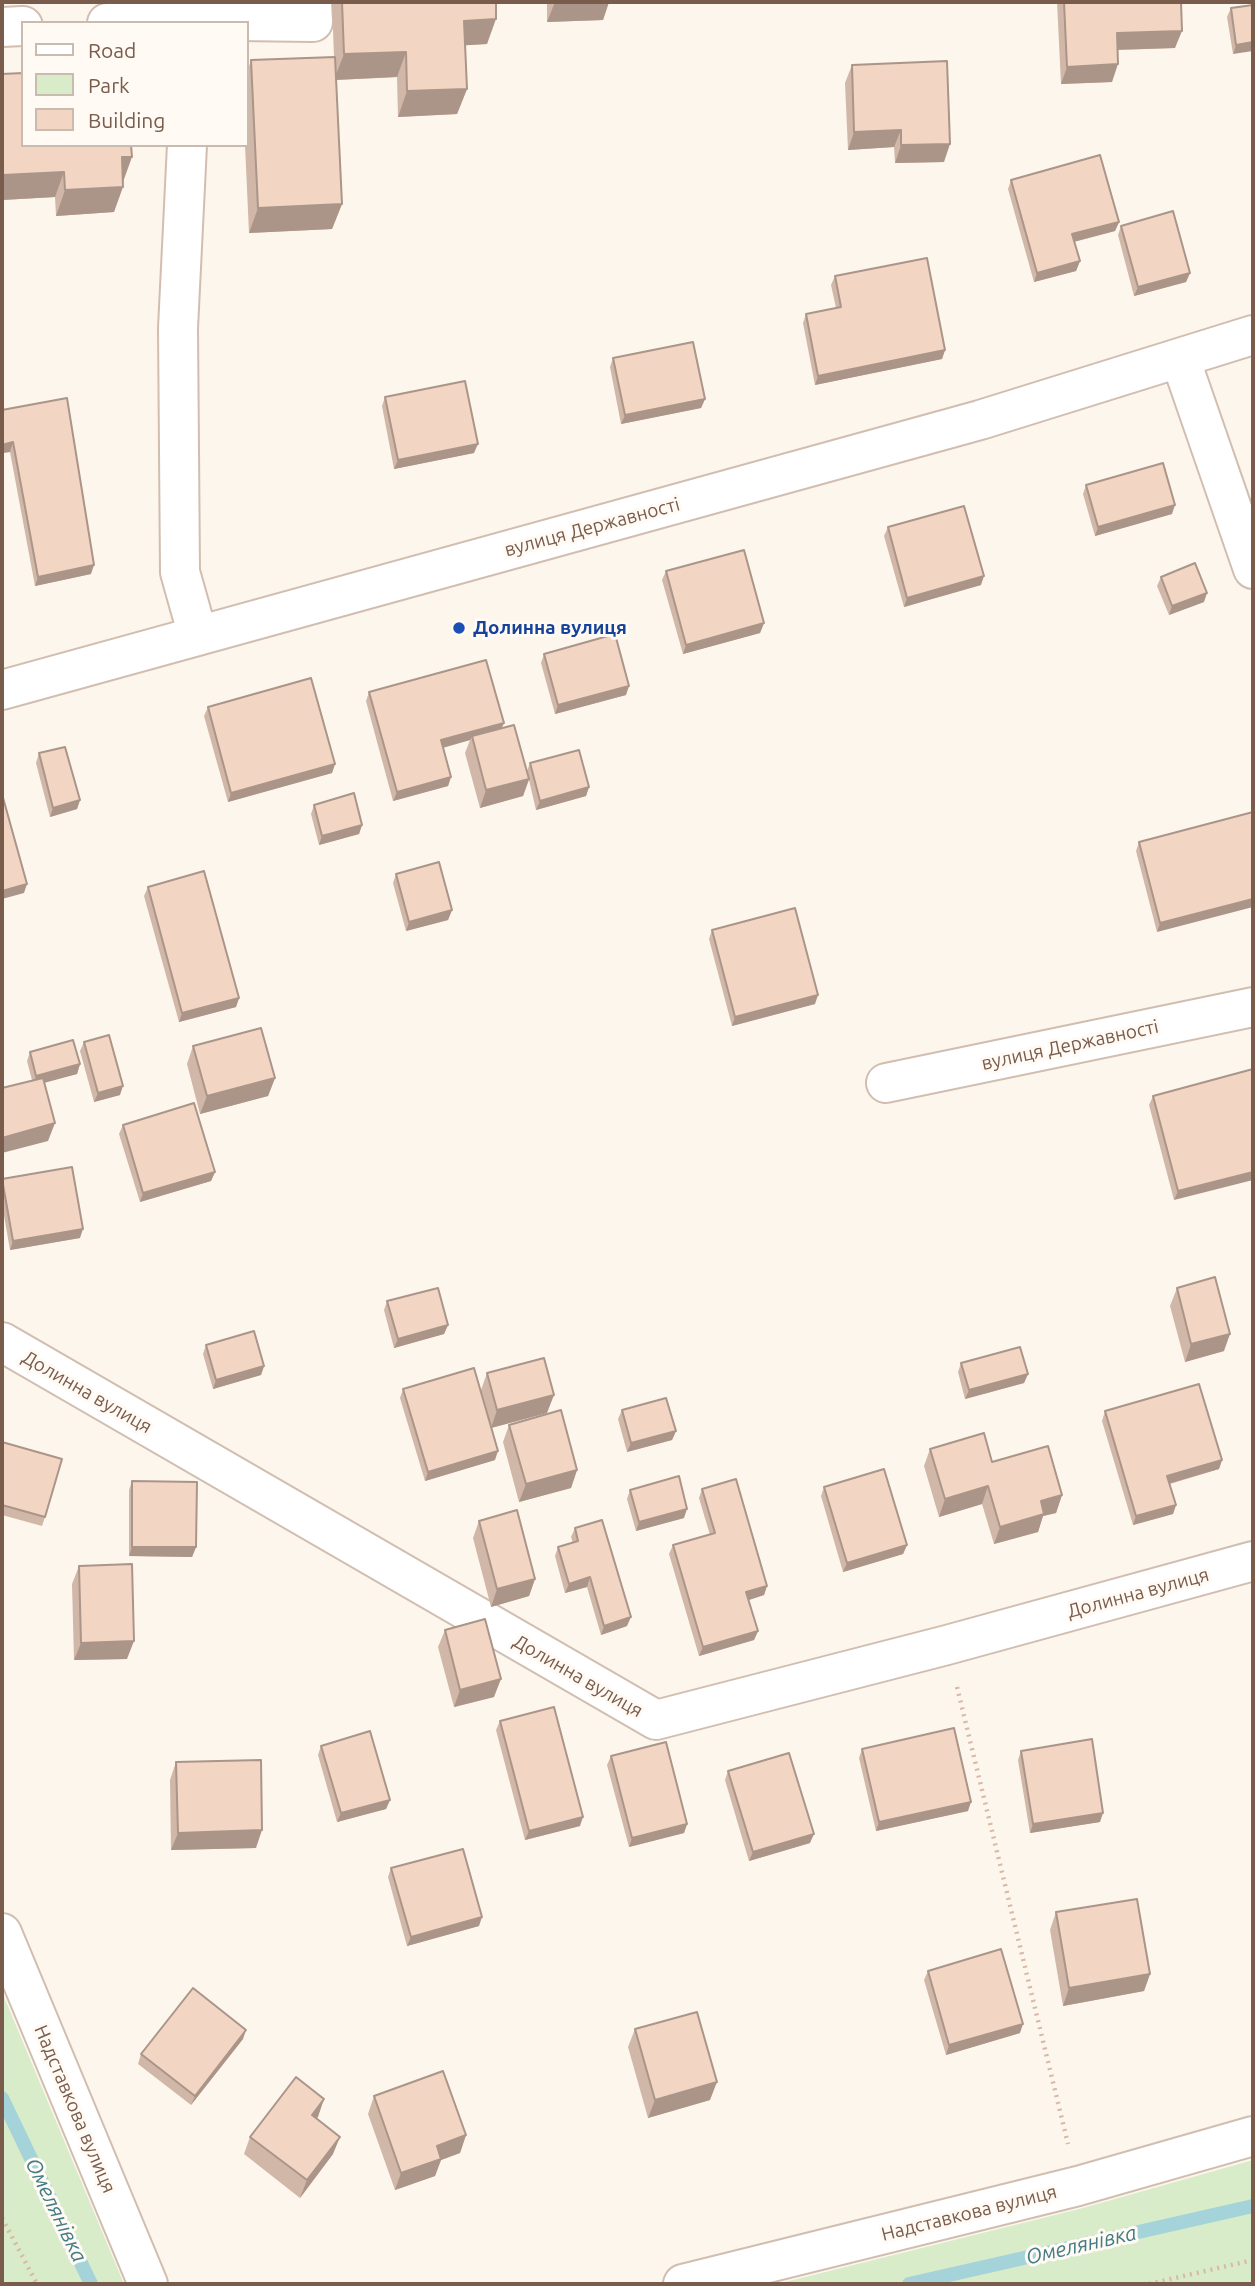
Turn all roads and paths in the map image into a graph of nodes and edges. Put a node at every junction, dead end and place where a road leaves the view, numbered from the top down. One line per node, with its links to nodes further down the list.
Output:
1 (312, 2): 2 (street)
2 (194, 15): 3 (street)
3 (129, 21)
4 (21, 26): 5 (street)
5 (2, 27)
6 (187, 147): 10 (street)
7 (1253, 335): 8 (street, вулиця Державності)
8 (1180, 358): 9 (street); 10 (street, вулиця Державності)
9 (1253, 569)
10 (198, 636): 11 (street, вулиця Державності)
11 (2, 690)
12 (1253, 1007): 13 (street, вулиця Державності)
13 (886, 1083)
14 (2, 1342): 16 (street, Долинна вулиця)
15 (1253, 1561): 16 (street, Долинна вулиця)
16 (947, 1645): 19 (path)
17 (2, 1933): 23 (street, Надставкова вулиця)
18 (1253, 2136): 19 (street, Надставкова вулиця)
19 (1078, 2186): 24 (street, Надставкова вулиця)
20 (2, 2218): 22 (path)
21 (1253, 2260): 25 (path)
22 (37, 2284)
23 (148, 2284)
24 (683, 2284)
25 (1149, 2284)

